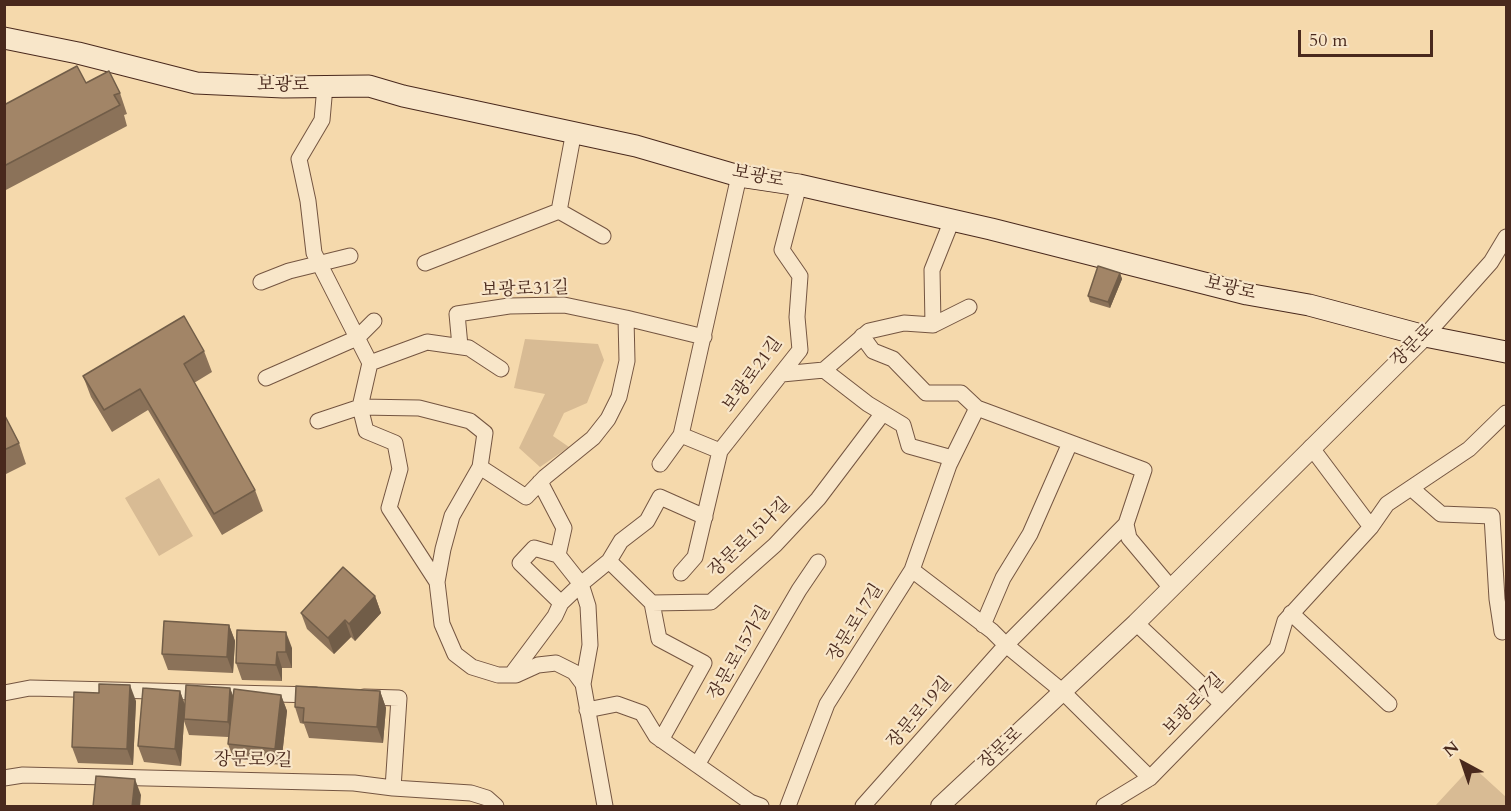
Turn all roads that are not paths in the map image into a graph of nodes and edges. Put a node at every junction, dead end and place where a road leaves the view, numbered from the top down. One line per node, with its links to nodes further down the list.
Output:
1 (4, 38): 2 (main road, 보광로)
2 (325, 86): 3 (main road, 보광로); 11 (street)
3 (574, 131): 4 (main road, 보광로); 6 (street)
4 (740, 176): 5 (main road, 보광로); 20 (street)
5 (799, 185): 7 (main road, 보광로); 27 (street, 보광로21길)
6 (559, 211): 8 (street); 12 (street)
7 (952, 220): 17 (street); 19 (main road, 보광로)
8 (603, 236)
9 (1506, 237): 19 (street, 장문로)
10 (350, 256): 11 (street)
11 (320, 263): 13 (street); 21 (street)
12 (425, 263)
13 (261, 282)
14 (969, 307): 17 (street)
15 (626, 318): 20 (street); 22 (street, 보광로31길); 41 (street)
16 (374, 321): 21 (street)
17 (933, 325): 18 (street)
18 (862, 336): 26 (street); 30 (street)
19 (1425, 336): 23 (main road, 보광로); 36 (street, 장문로)
20 (704, 337): 34 (street)
21 (357, 338): 24 (street); 28 (street)
22 (460, 346): 24 (street); 25 (street)
23 (1506, 352)
24 (370, 363): 29 (street)
25 (501, 369)
26 (824, 370): 27 (street); 31 (street)
27 (782, 374): 37 (street, 보광로21길)
28 (266, 378)
29 (360, 407): 33 (street); 40 (street); 51 (street)
30 (977, 408): 35 (street); 38 (street, 장문로17길)
31 (883, 413): 38 (street); 55 (street, 장문로15나길)
32 (1506, 413): 42 (street, 보광로7길)
33 (318, 422)
34 (681, 435): 37 (street); 39 (street)
35 (1070, 443): 44 (street); 58 (street)
36 (1311, 447): 45 (street); 53 (street, 장문로)
37 (720, 451): 43 (street, 보광로21길)
38 (952, 458): 49 (street, 장문로17길)
39 (660, 464)
40 (480, 467): 41 (street); 51 (street)
41 (540, 482): 46 (street)
42 (1411, 488): 45 (street, 보광로7길); 59 (street)
43 (705, 517): 47 (street); 50 (street, 보광로21길)
44 (1126, 524): 53 (street); 60 (street, 장문로19길)
45 (1371, 526): 56 (street, 보광로7길)
46 (558, 555): 52 (street); 54 (street)
47 (609, 561): 52 (street); 55 (street)
48 (818, 562): 71 (street, 장문로15가길)
49 (912, 570): 58 (street); 78 (street, 장문로17길)
50 (681, 573)
51 (437, 582): 61 (street)
52 (581, 584): 54 (street); 62 (street)
53 (1171, 588): 57 (street, 장문로)
54 (561, 603): 61 (street)
55 (652, 603): 70 (street, 장문로15가길)
56 (1291, 613): 67 (street, 보광로7길); 68 (street)
57 (1136, 623): 63 (street, 장문로); 67 (street)
58 (983, 625): 60 (street)
59 (1506, 630)
60 (1006, 645): 63 (street); 79 (street, 장문로19길)
61 (511, 675): 62 (street)
62 (583, 684): 69 (street)
63 (1062, 692): 73 (street); 80 (street, 장문로)
64 (4, 693): 65 (street)
65 (328, 696)
66 (351, 696): 74 (street)
67 (1222, 704): 73 (street, 보광로7길)
68 (1389, 704)
69 (587, 710): 70 (street); 76 (street)
70 (661, 740): 71 (street)
71 (697, 765): 77 (street)
72 (4, 778): 74 (street, 장문로9길)
73 (1150, 778): 81 (street, 보광로7길)
74 (393, 788): 75 (street, 장문로9길)
75 (496, 807)
76 (605, 807)
77 (761, 807)
78 (788, 807)
79 (863, 807)
80 (940, 807)
81 (1104, 807)

